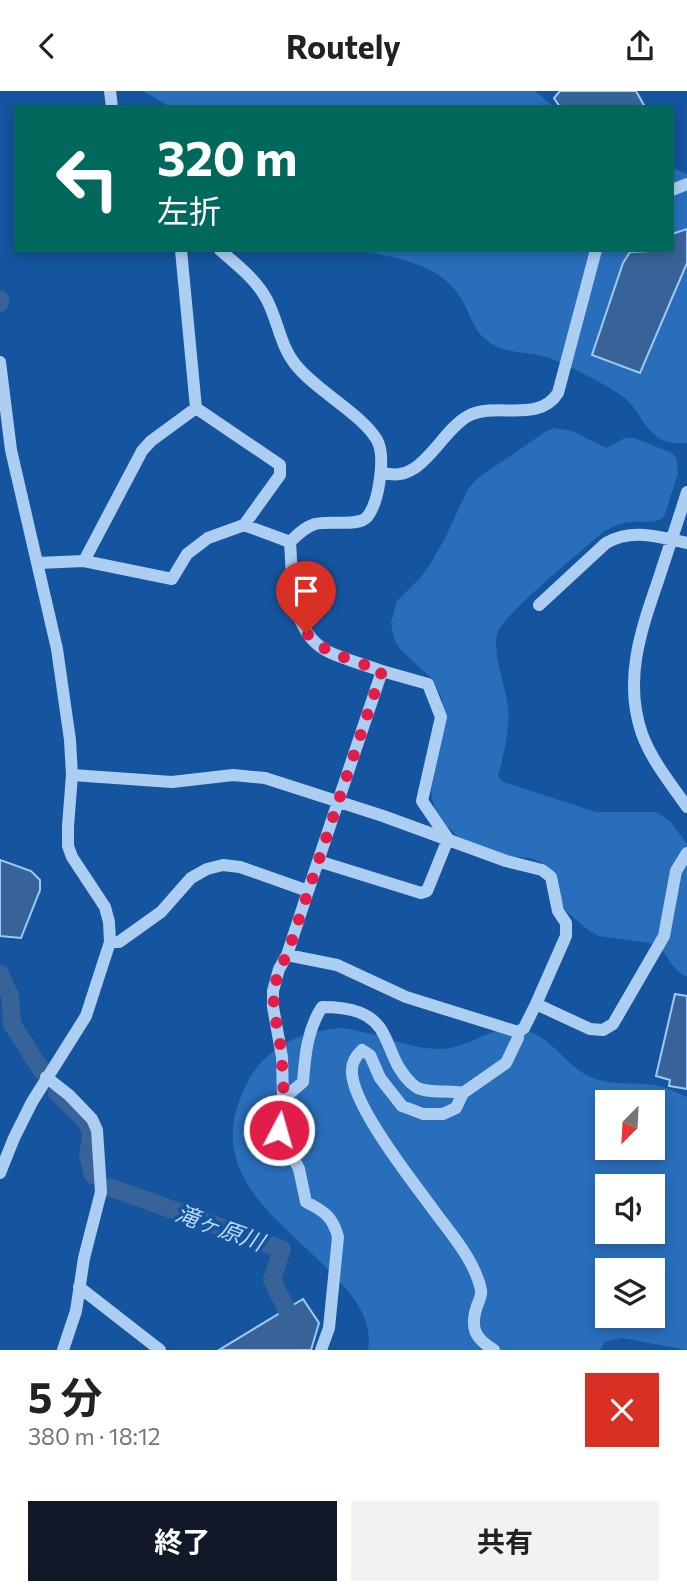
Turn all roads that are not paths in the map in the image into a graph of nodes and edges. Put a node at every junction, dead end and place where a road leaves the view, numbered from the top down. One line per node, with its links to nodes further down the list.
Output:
1 (181, 252): 5 (street)
2 (222, 252): 6 (street)
3 (595, 252): 6 (street)
4 (1, 359): 13 (street)
5 (196, 408): 8 (street); 12 (street)
6 (382, 472): 10 (street)
7 (687, 492): 9 (street)
8 (244, 525): 10 (street); 12 (street)
9 (672, 540): 11 (street); 14 (street); 18 (street)
10 (290, 542): 15 (street)
11 (687, 543)
12 (84, 561): 13 (street)
13 (38, 562): 16 (street)
14 (539, 605)
15 (382, 671): 17 (street); 19 (street)
16 (72, 775): 17 (street); 23 (street)
17 (338, 802): 19 (street); 21 (street)
18 (687, 807)
19 (448, 839): 21 (street); 25 (street)
20 (687, 853): 25 (street)
21 (317, 862): 22 (street)
22 (308, 891): 23 (street); 24 (street)
23 (110, 942): 27 (street)
24 (287, 955): 26 (street); 29 (street)
25 (536, 1004): 26 (street)
26 (517, 1032): 28 (street)
27 (46, 1077): 30 (street); 31 (street)
28 (463, 1093): 29 (street); 35 (street)
29 (283, 1099): 34 (street)
30 (0, 1173)
31 (79, 1287): 32 (street); 33 (street)
32 (63, 1350)
33 (160, 1350)
34 (321, 1350)
35 (494, 1350)

